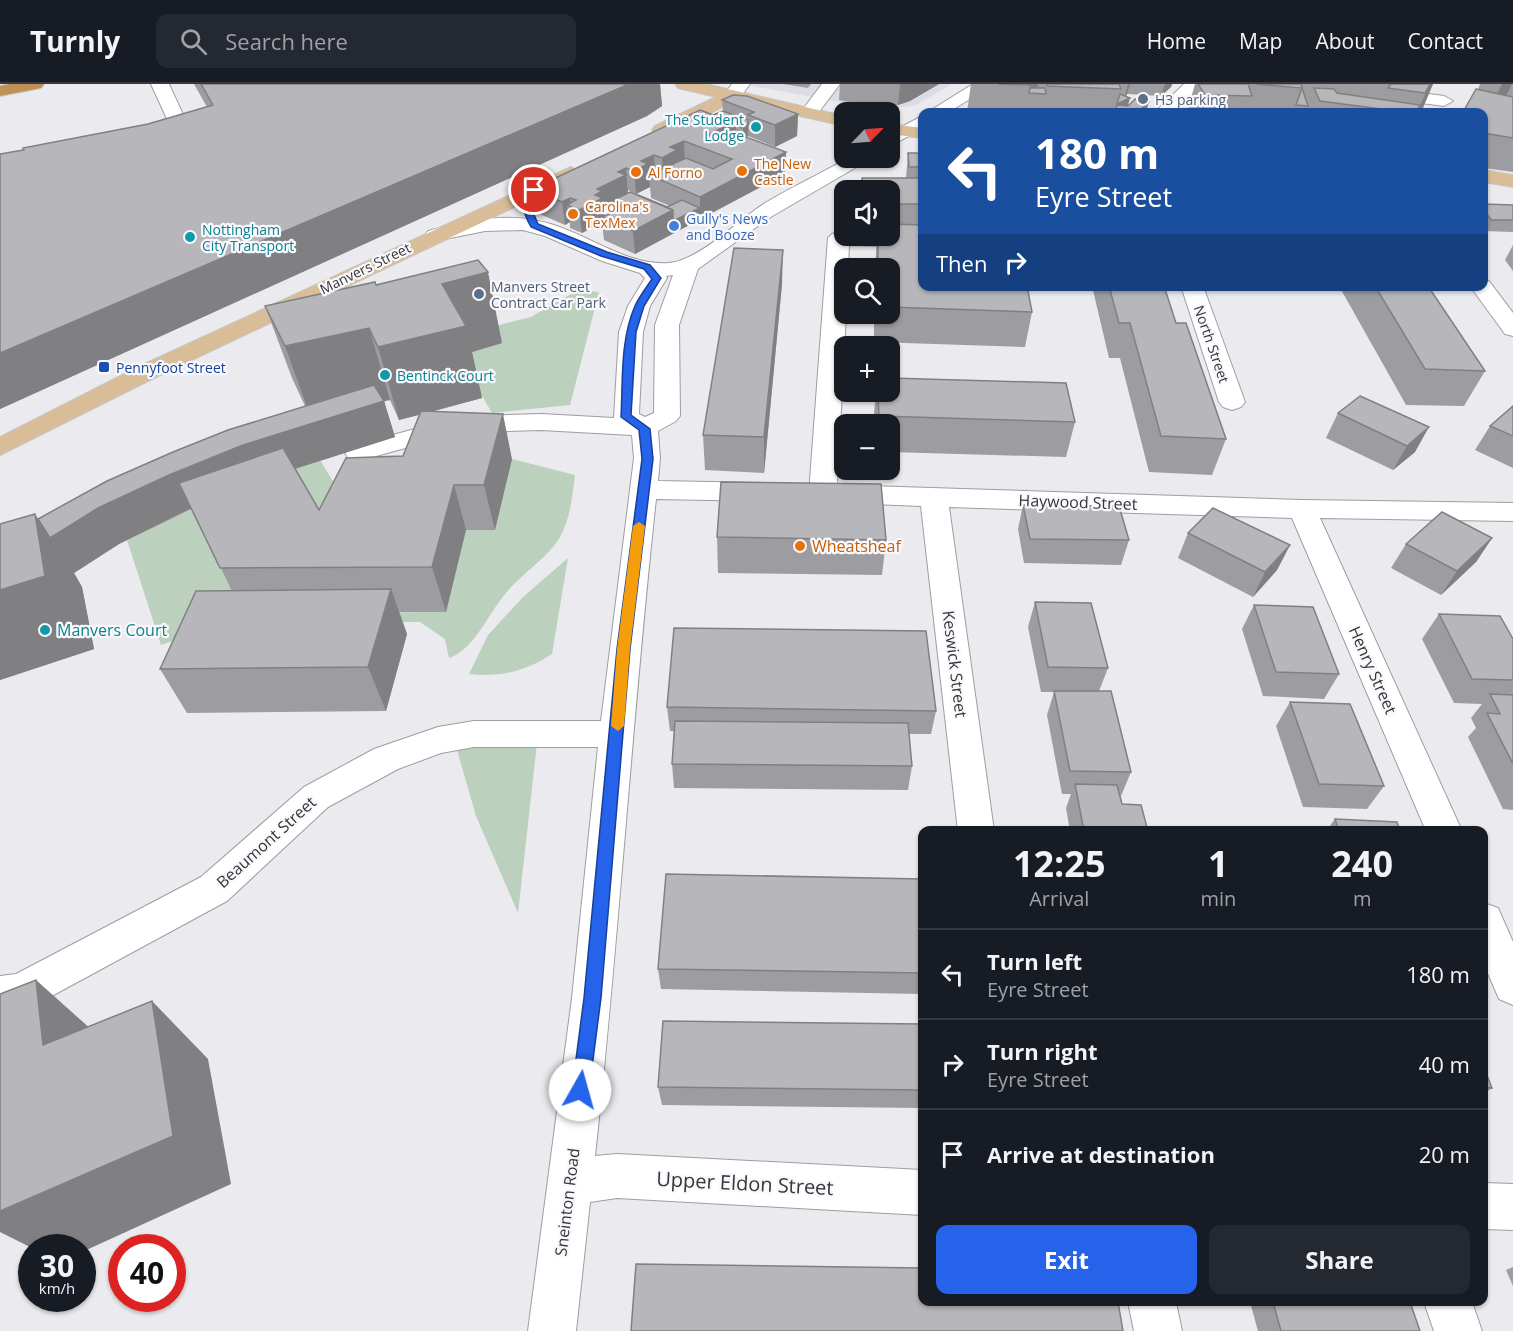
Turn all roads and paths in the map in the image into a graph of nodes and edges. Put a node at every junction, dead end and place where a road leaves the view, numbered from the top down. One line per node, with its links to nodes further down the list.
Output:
1 (35, 84): 10 (highway)
2 (160, 84): 17 (street)
3 (684, 84): 9 (main road)
4 (831, 84): 14 (street)
5 (985, 84): 12 (street)
6 (1194, 84): 13 (street)
7 (1456, 84): 11 (street)
8 (1308, 86): 11 (street)
9 (737, 90): 14 (main road); 16 (main road)
10 (0, 91)
11 (1442, 107)
12 (944, 108)
13 (1168, 108)
14 (809, 113): 15 (main road)
15 (834, 119)
16 (648, 137)
17 (188, 145)
18 (586, 166): 22 (main road, Manvers Street)
19 (844, 168): 26 (street)
20 (1488, 177): 21 (main road)
21 (1513, 181)
22 (534, 190): 23 (street); 24 (main road, Manvers Street)
23 (534, 225): 24 (street); 27 (street)
24 (435, 235): 33 (main road, Manvers Street)
25 (918, 241): 36 (street)
26 (688, 266): 27 (street); 32 (street)
27 (647, 267): 32 (street)
28 (1194, 291): 31 (street, North Street)
29 (1485, 291): 30 (street)
30 (1513, 329)
31 (1232, 402)
32 (645, 429): 34 (street); 35 (street, Sneinton Road)
33 (0, 447)
34 (358, 453)
35 (644, 490): 36 (street, Haywood Street); 40 (street, Sneinton Road)
36 (804, 493): 37 (street, Haywood Street)
37 (934, 498): 38 (street, Haywood Street); 41 (street, Keswick Street)
38 (1302, 508): 39 (street, Haywood Street); 42 (street, Henry Street)
39 (1513, 512)
40 (617, 734): 45 (street, Beaumont Street); 46 (street, Sneinton Road)
41 (975, 826)
42 (1442, 826)
43 (1488, 929): 44 (street)
44 (1513, 986)
45 (0, 995)
46 (568, 1182): 47 (street, Upper Eldon Street); 52 (street, Sneinton Road)
47 (918, 1192)
48 (1488, 1206): 49 (street)
49 (1513, 1207)
50 (1153, 1306): 53 (street)
51 (1449, 1306): 54 (street)
52 (552, 1331)
53 (1158, 1331)
54 (1458, 1331)

